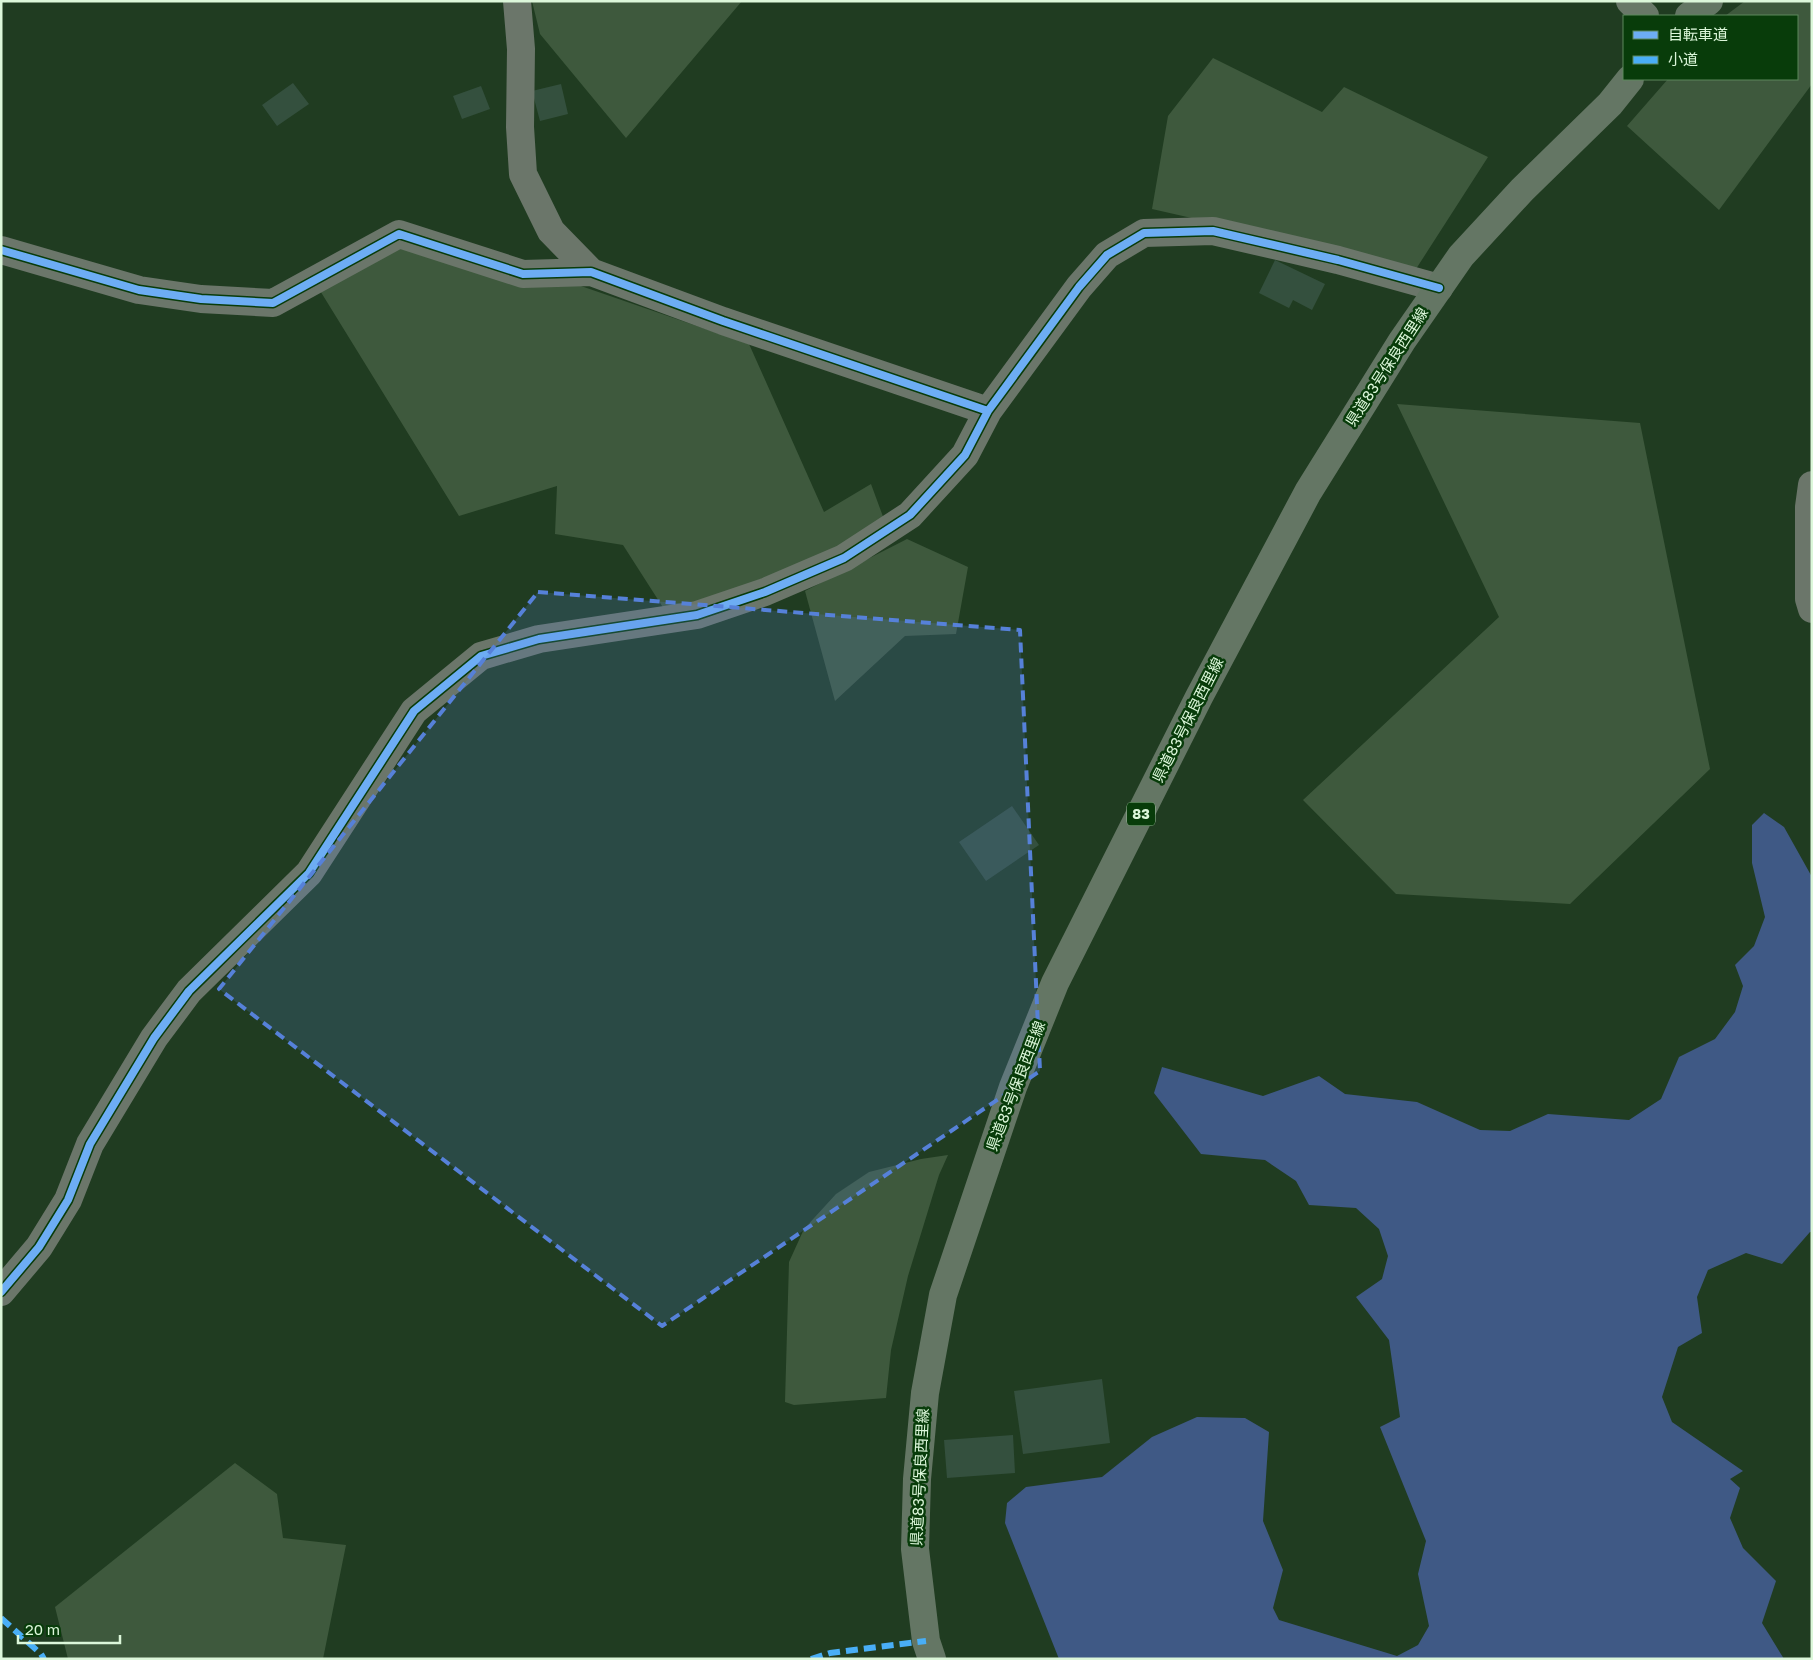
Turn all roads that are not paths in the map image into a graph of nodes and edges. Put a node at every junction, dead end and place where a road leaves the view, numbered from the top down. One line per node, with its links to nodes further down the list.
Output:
1 (517, 1): 8 (street)
2 (1630, 1): 4 (street)
3 (1709, 1): 5 (main road)
4 (1644, 15)
5 (1690, 15)
6 (1629, 80): 9 (main road, 県道83号保良西里線 / 83)
7 (1, 250): 8 (street)
8 (591, 272): 10 (street)
9 (1439, 288): 10 (street); 14 (main road, 県道83号保良西里線 / 83)
10 (988, 411): 13 (street)
11 (1812, 485): 12 (street)
12 (1812, 610)
13 (1, 1292)
14 (932, 1659)

